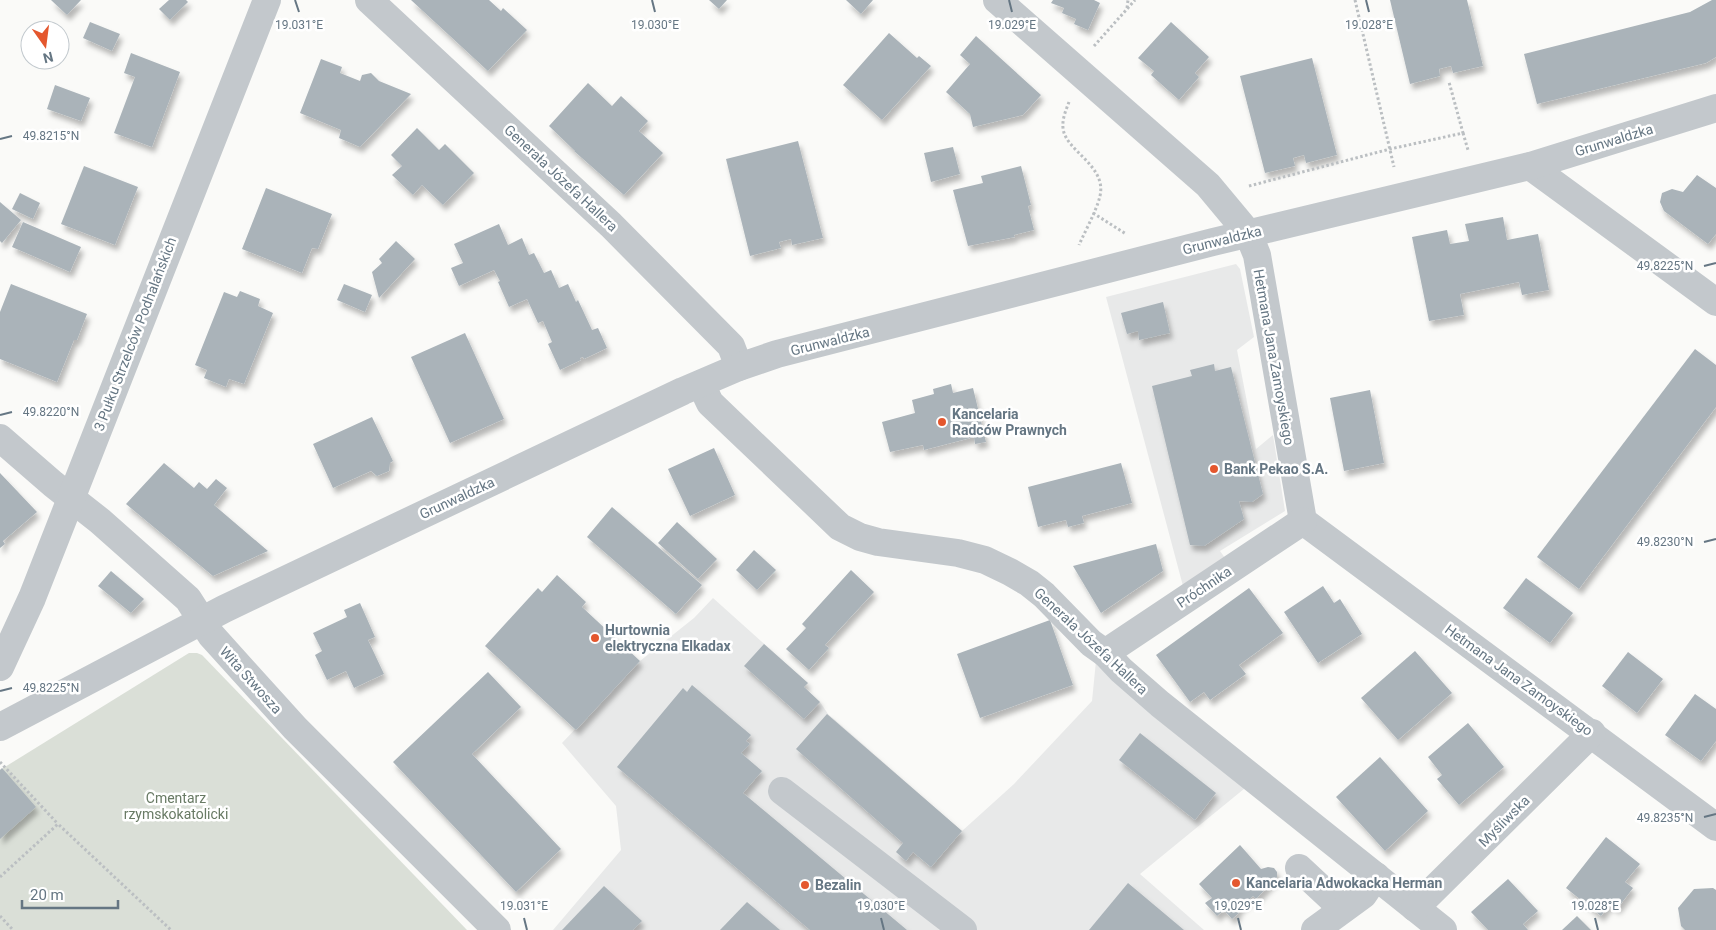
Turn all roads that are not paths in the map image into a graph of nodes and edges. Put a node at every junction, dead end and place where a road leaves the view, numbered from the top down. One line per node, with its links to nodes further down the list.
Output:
1 (267, 0): 11 (street, 3 Pułku Strzelców Podhalańskich)
2 (369, 0): 8 (street, Generała Józefa Hallera)
3 (997, 0): 6 (street, Hetmana Jana Zamoyskiego)
4 (1716, 108): 5 (street, Grunwaldzka)
5 (1530, 166): 6 (street, Grunwaldzka); 7 (street)
6 (1248, 233): 8 (street, Grunwaldzka); 12 (street, Hetmana Jana Zamoyskiego)
7 (1716, 302)
8 (739, 367): 9 (street, Grunwaldzka)
9 (700, 384): 13 (street, Grunwaldzka); 14 (street, Generała Józefa Hallera)
10 (0, 438): 11 (street, Wita Stwosza)
11 (71, 498): 13 (street, Wita Stwosza); 15 (street, 3 Pułku Strzelców Podhalańskich)
12 (1303, 521): 14 (street, Próchnika); 17 (street, Hetmana Jana Zamoyskiego)
13 (202, 620): 16 (street, Grunwaldzka); 24 (street, Wita Stwosza)
14 (1105, 654): 21 (street, Generała Józefa Hallera)
15 (0, 667)
16 (0, 727)
17 (1592, 733): 19 (street, Hetmana Jana Zamoyskiego); 22 (street, Myśliwska)
18 (782, 791): 25 (street)
19 (1716, 827)
20 (1299, 868): 23 (street)
21 (1376, 876): 22 (street, Generała Józefa Hallera); 23 (street)
22 (1415, 908): 27 (street, Generała Józefa Hallera)
23 (1343, 909): 26 (street)
24 (497, 930)
25 (963, 930)
26 (1315, 930)
27 (1443, 930)

